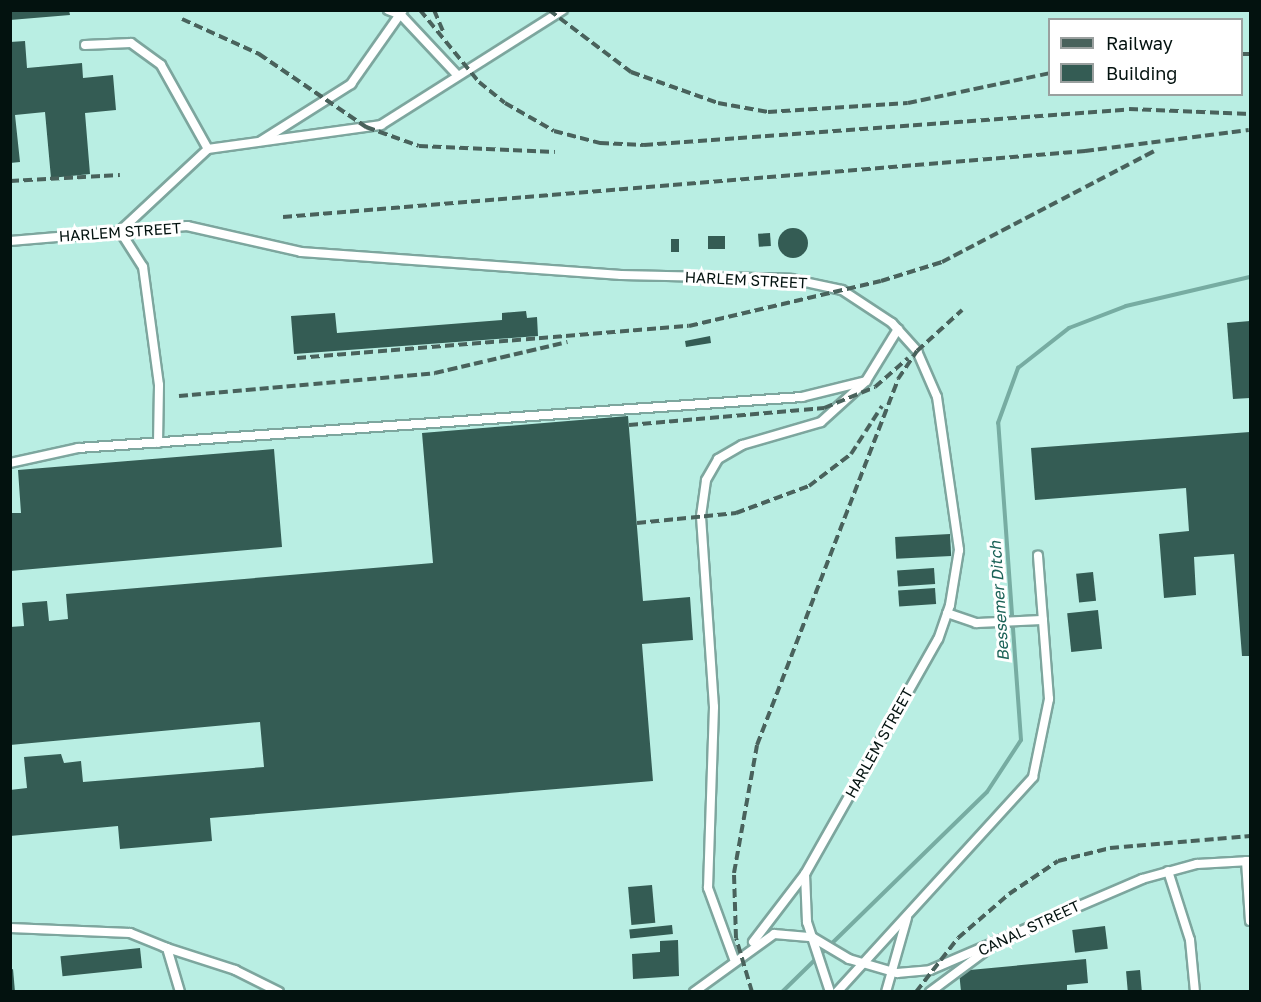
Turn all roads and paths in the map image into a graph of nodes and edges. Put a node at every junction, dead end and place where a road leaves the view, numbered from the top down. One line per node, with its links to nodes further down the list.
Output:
1 (388, 10): 3 (lane)
2 (562, 10): 5 (lane)
3 (402, 13): 5 (lane); 6 (lane)
4 (84, 45): 7 (lane)
5 (458, 76): 6 (lane)
6 (259, 142): 7 (lane)
7 (208, 149): 8 (lane)
8 (120, 231): 9 (lane, HARLEM STREET); 10 (lane, HARLEM STREET); 12 (lane)
9 (10, 241)
10 (898, 329): 11 (lane); 15 (lane, HARLEM STREET)
11 (867, 381): 12 (lane); 27 (lane)
12 (158, 443): 13 (lane)
13 (10, 463)
14 (1038, 555): 16 (lane)
15 (947, 613): 16 (lane); 19 (lane, HARLEM STREET)
16 (1043, 620): 20 (lane)
17 (1248, 861): 18 (lane, CANAL STREET); 21 (lane)
18 (1168, 871): 24 (lane, CANAL STREET); 39 (lane)
19 (805, 874): 23 (lane); 26 (lane, HARLEM STREET)
20 (909, 915): 28 (lane); 29 (lane)
21 (1251, 921)
22 (10, 928): 25 (lane)
23 (812, 937): 26 (lane); 28 (lane, CANAL STREET); 34 (lane)
24 (997, 943): 29 (lane, CANAL STREET); 30 (lane)
25 (163, 946): 31 (lane); 32 (lane)
26 (750, 946): 27 (lane)
27 (734, 959): 33 (lane)
28 (860, 962): 29 (lane, CANAL STREET); 35 (lane)
29 (890, 971): 36 (lane)
30 (944, 981): 37 (lane); 38 (lane)
31 (180, 992)
32 (279, 992)
33 (694, 992)
34 (830, 992)
35 (837, 992)
36 (886, 992)
37 (930, 992)
38 (938, 992)
39 (1195, 992)

